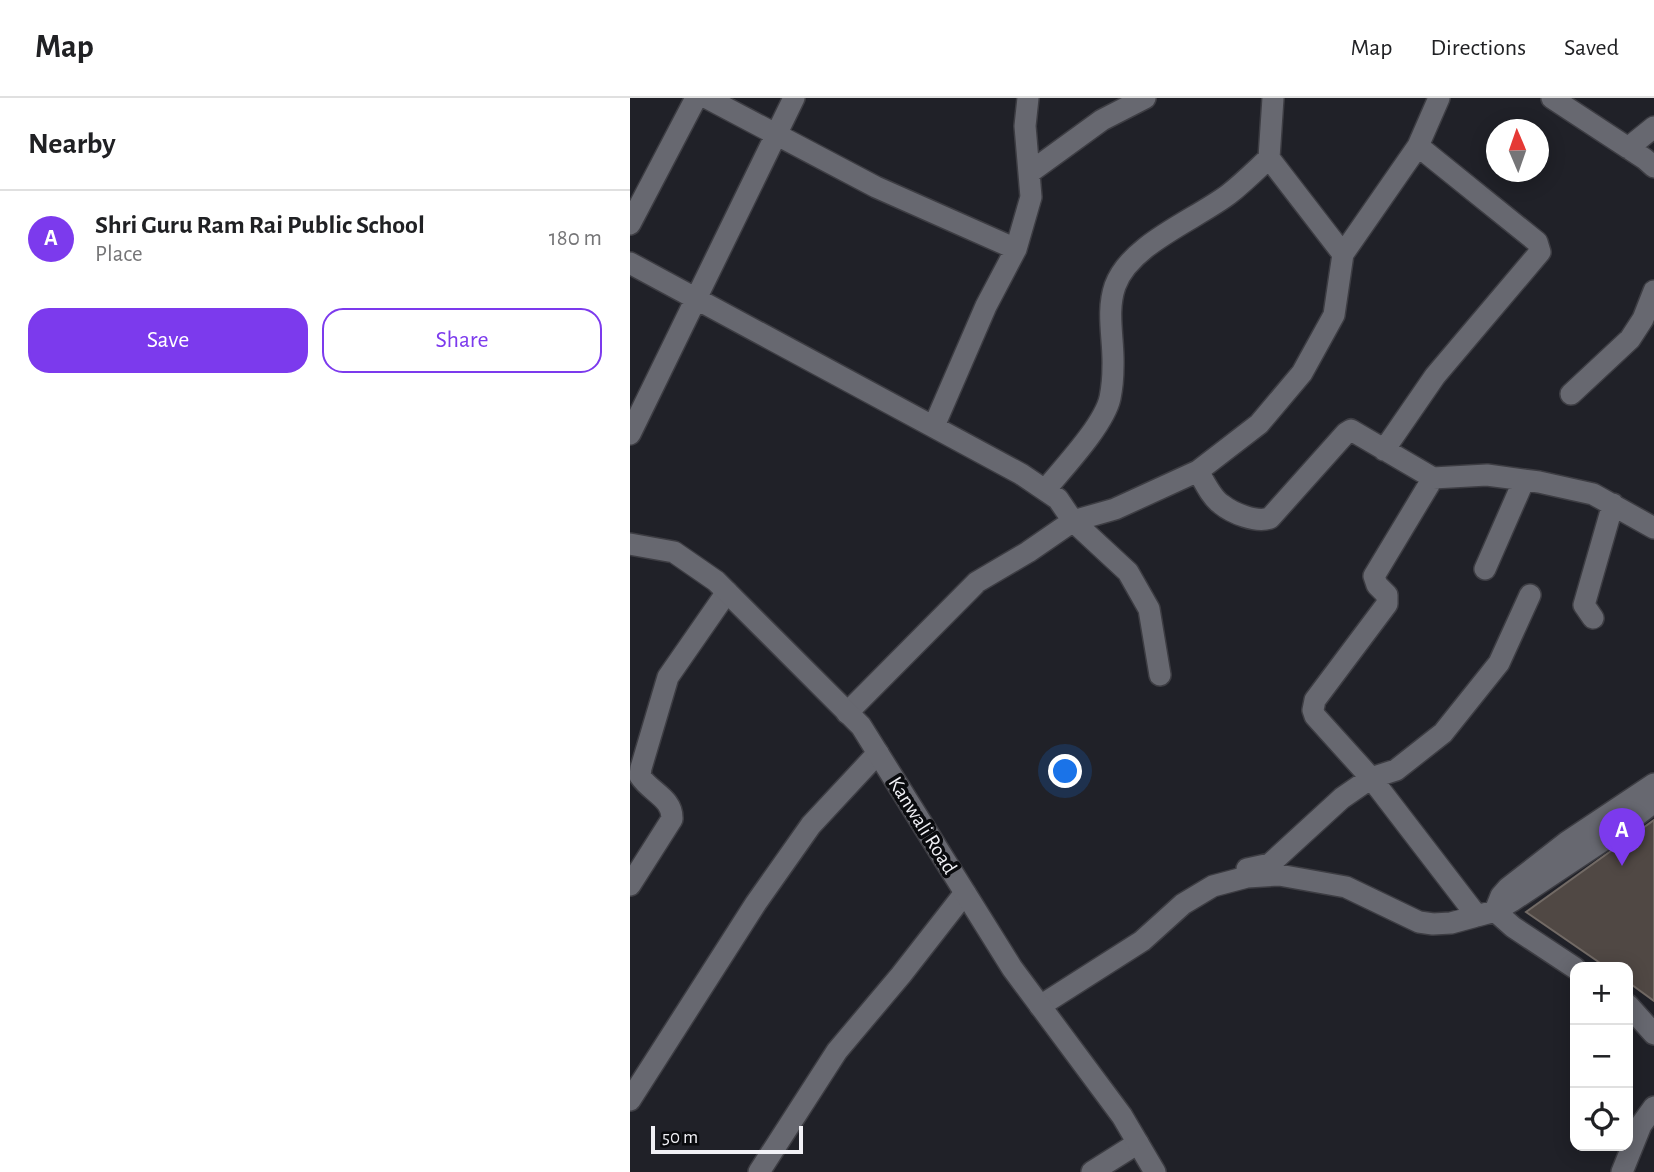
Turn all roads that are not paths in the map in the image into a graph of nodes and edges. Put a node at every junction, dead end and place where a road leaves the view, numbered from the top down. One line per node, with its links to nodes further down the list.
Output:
1 (696, 98): 16 (street)
2 (707, 98): 10 (street)
3 (794, 98): 10 (street)
4 (1028, 98): 15 (street)
5 (1145, 98): 15 (street)
6 (1273, 98): 13 (street)
7 (1439, 98): 11 (street)
8 (1552, 98): 12 (street)
9 (1654, 127): 12 (street)
10 (776, 135): 17 (street); 21 (street)
11 (1418, 146): 18 (street); 25 (street)
12 (1628, 148): 14 (street)
13 (1269, 158): 18 (street); 29 (street)
14 (1654, 167)
15 (1029, 173): 17 (street)
16 (630, 224)
17 (1016, 248): 23 (street)
18 (1343, 254): 26 (street)
19 (630, 264): 21 (street)
20 (1654, 291): 22 (street)
21 (695, 300): 23 (street); 24 (street)
22 (1571, 394)
23 (934, 426): 29 (street)
24 (630, 434)
25 (1384, 450): 26 (street); 27 (street)
26 (1198, 471): 31 (street)
27 (1433, 478): 28 (street); 41 (street)
28 (1524, 480): 30 (street); 34 (street)
29 (1046, 489): 31 (street)
30 (1613, 503): 32 (street); 37 (street)
31 (1073, 521): 38 (street); 39 (street)
32 (1654, 528)
33 (630, 544): 35 (street, Kanwali Road)
34 (1485, 569)
35 (727, 593): 39 (street, Kanwali Road); 44 (street)
36 (1530, 595): 41 (street)
37 (1593, 618)
38 (1160, 675)
39 (847, 713): 40 (street, Kanwali Road)
40 (878, 753): 45 (street, Kanwali Road); 52 (street)
41 (1371, 778): 46 (street); 47 (street)
42 (1654, 783): 46 (street)
43 (1654, 802): 46 (street)
44 (630, 885)
45 (964, 892): 49 (street, Kanwali Road); 55 (street)
46 (1486, 913): 47 (street); 48 (street)
47 (1112, 961): 49 (street)
48 (1570, 965)
49 (1040, 1006): 54 (street, Kanwali Road)
50 (1633, 1011): 51 (street)
51 (1654, 1034)
52 (630, 1100)
53 (1654, 1107): 58 (street)
54 (1138, 1143): 56 (street); 57 (street, Kanwali Road)
55 (759, 1172)
56 (1092, 1172)
57 (1155, 1172)
58 (1622, 1172)

